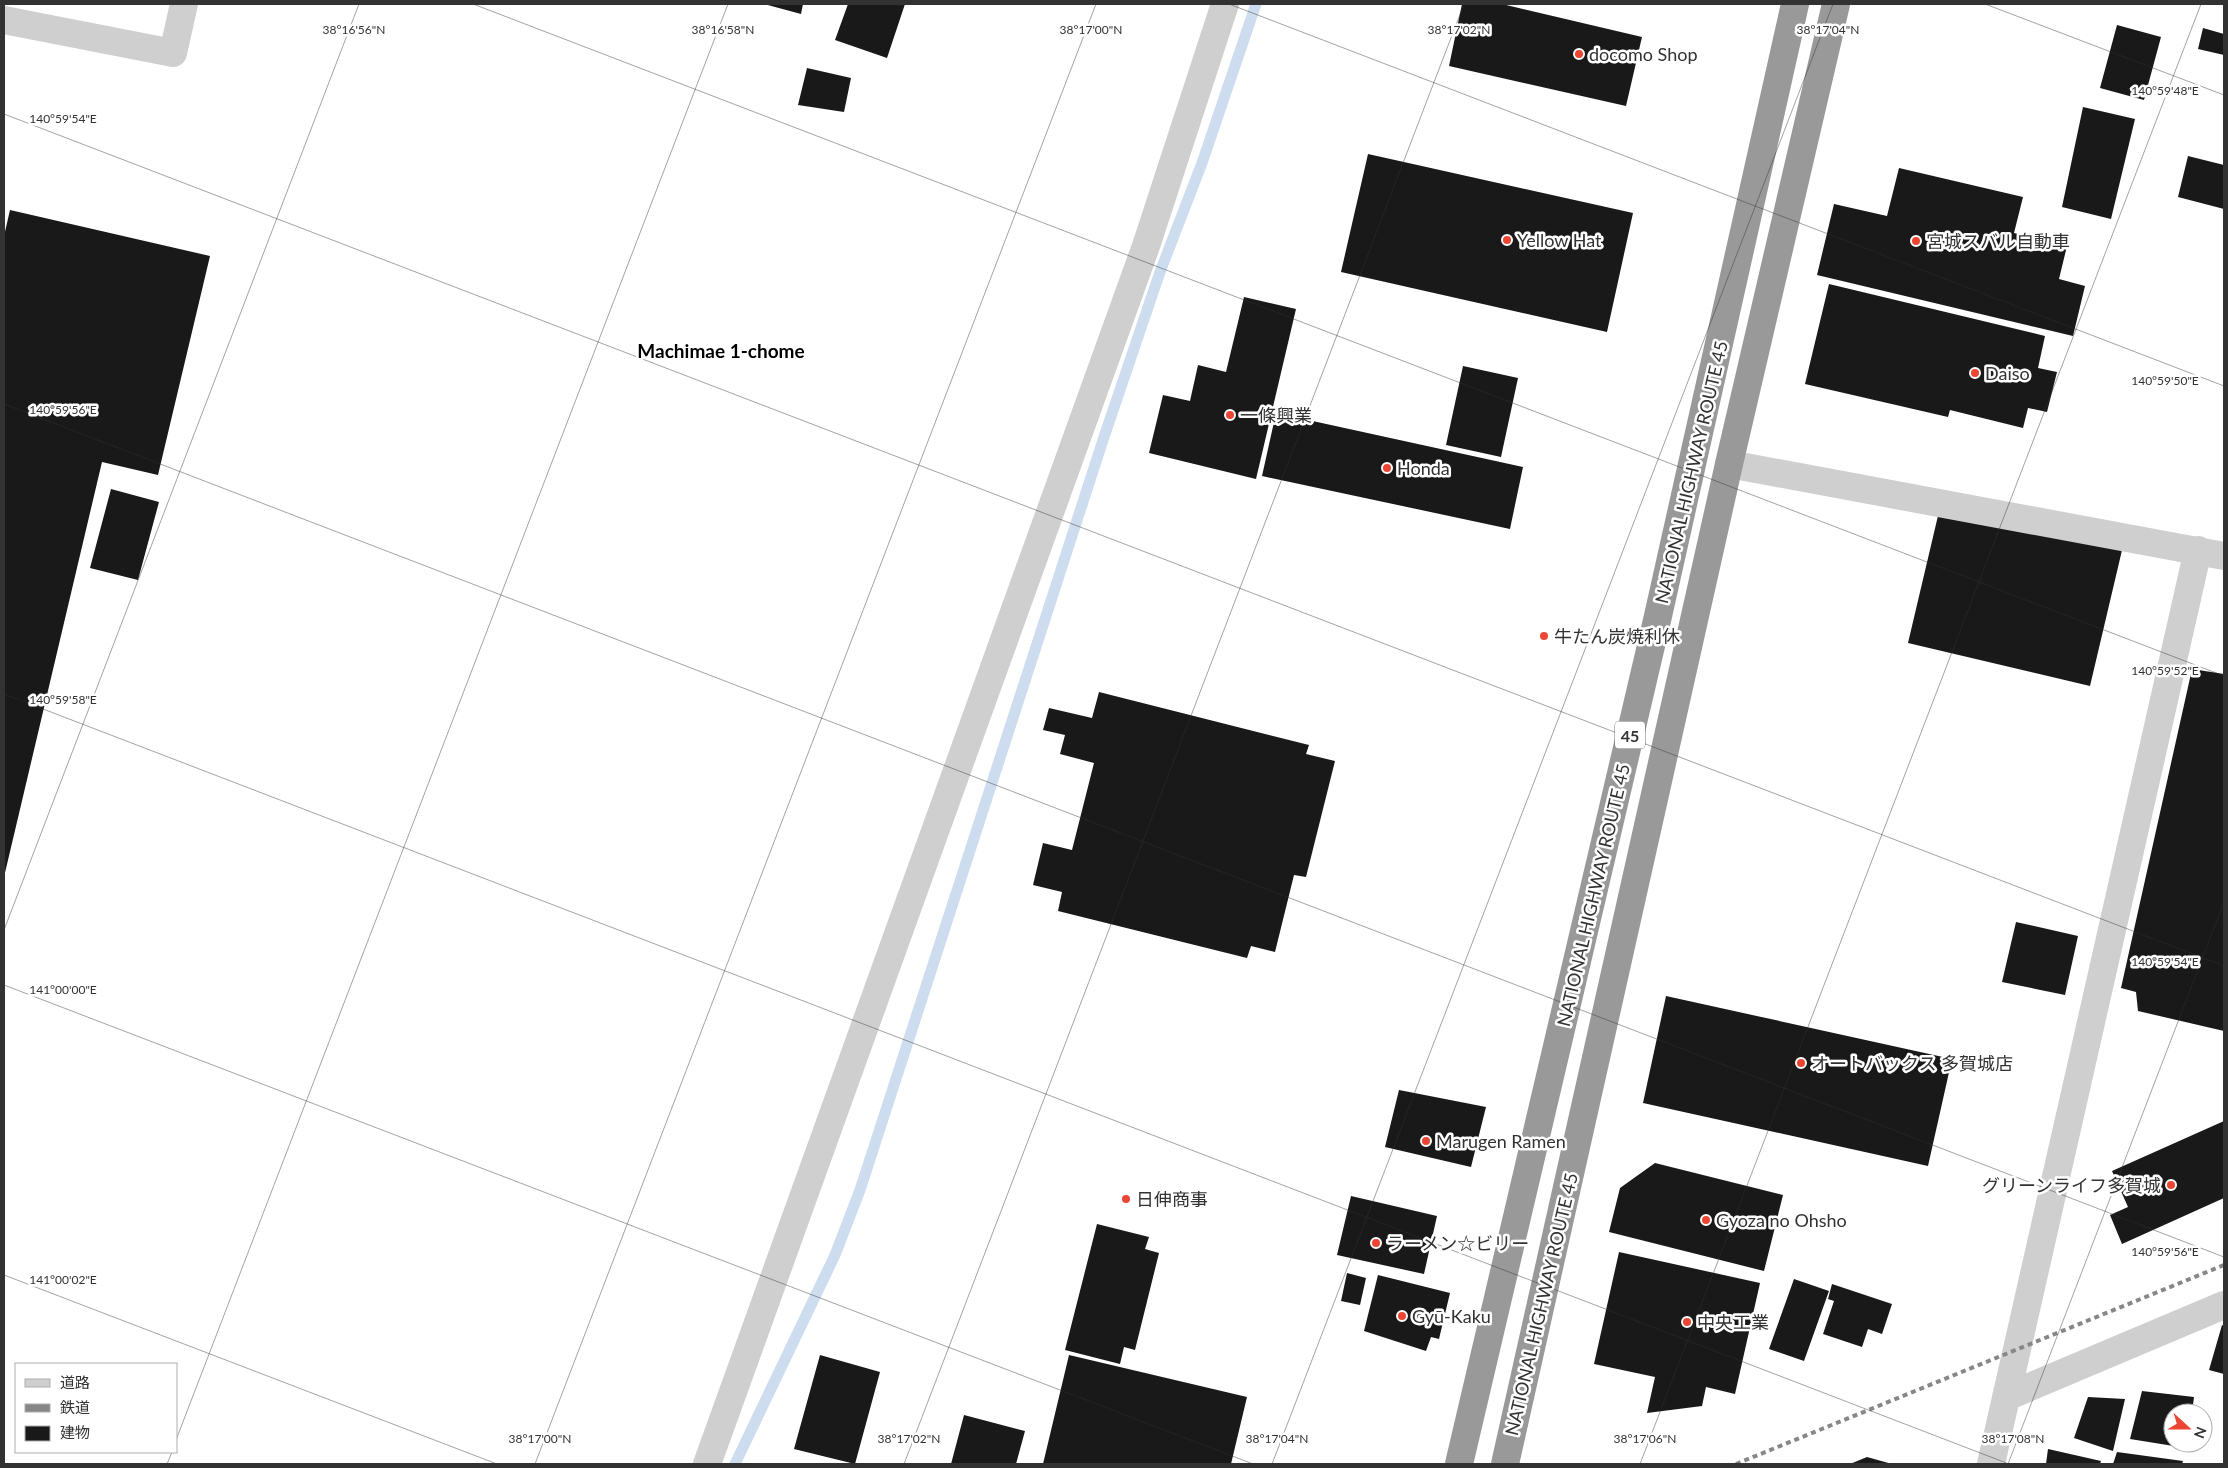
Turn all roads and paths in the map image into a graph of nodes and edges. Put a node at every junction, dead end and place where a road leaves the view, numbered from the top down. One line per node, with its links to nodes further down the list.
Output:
1 (184, 4): 5 (street)
2 (1225, 4): 11 (street)
3 (1795, 4): 12 (highway, NATIONAL HIGHWAY ROUTE 45 / 45)
4 (1836, 4): 6 (highway, NATIONAL HIGHWAY ROUTE 45 / 45)
5 (4, 20)
6 (1729, 464): 7 (street); 13 (highway, NATIONAL HIGHWAY ROUTE 45 / 45)
7 (2198, 550): 8 (street); 10 (street)
8 (2224, 556)
9 (2224, 1305): 10 (street)
10 (2006, 1397): 14 (street)
11 (707, 1464)
12 (1459, 1464)
13 (1505, 1464)
14 (1991, 1464)

